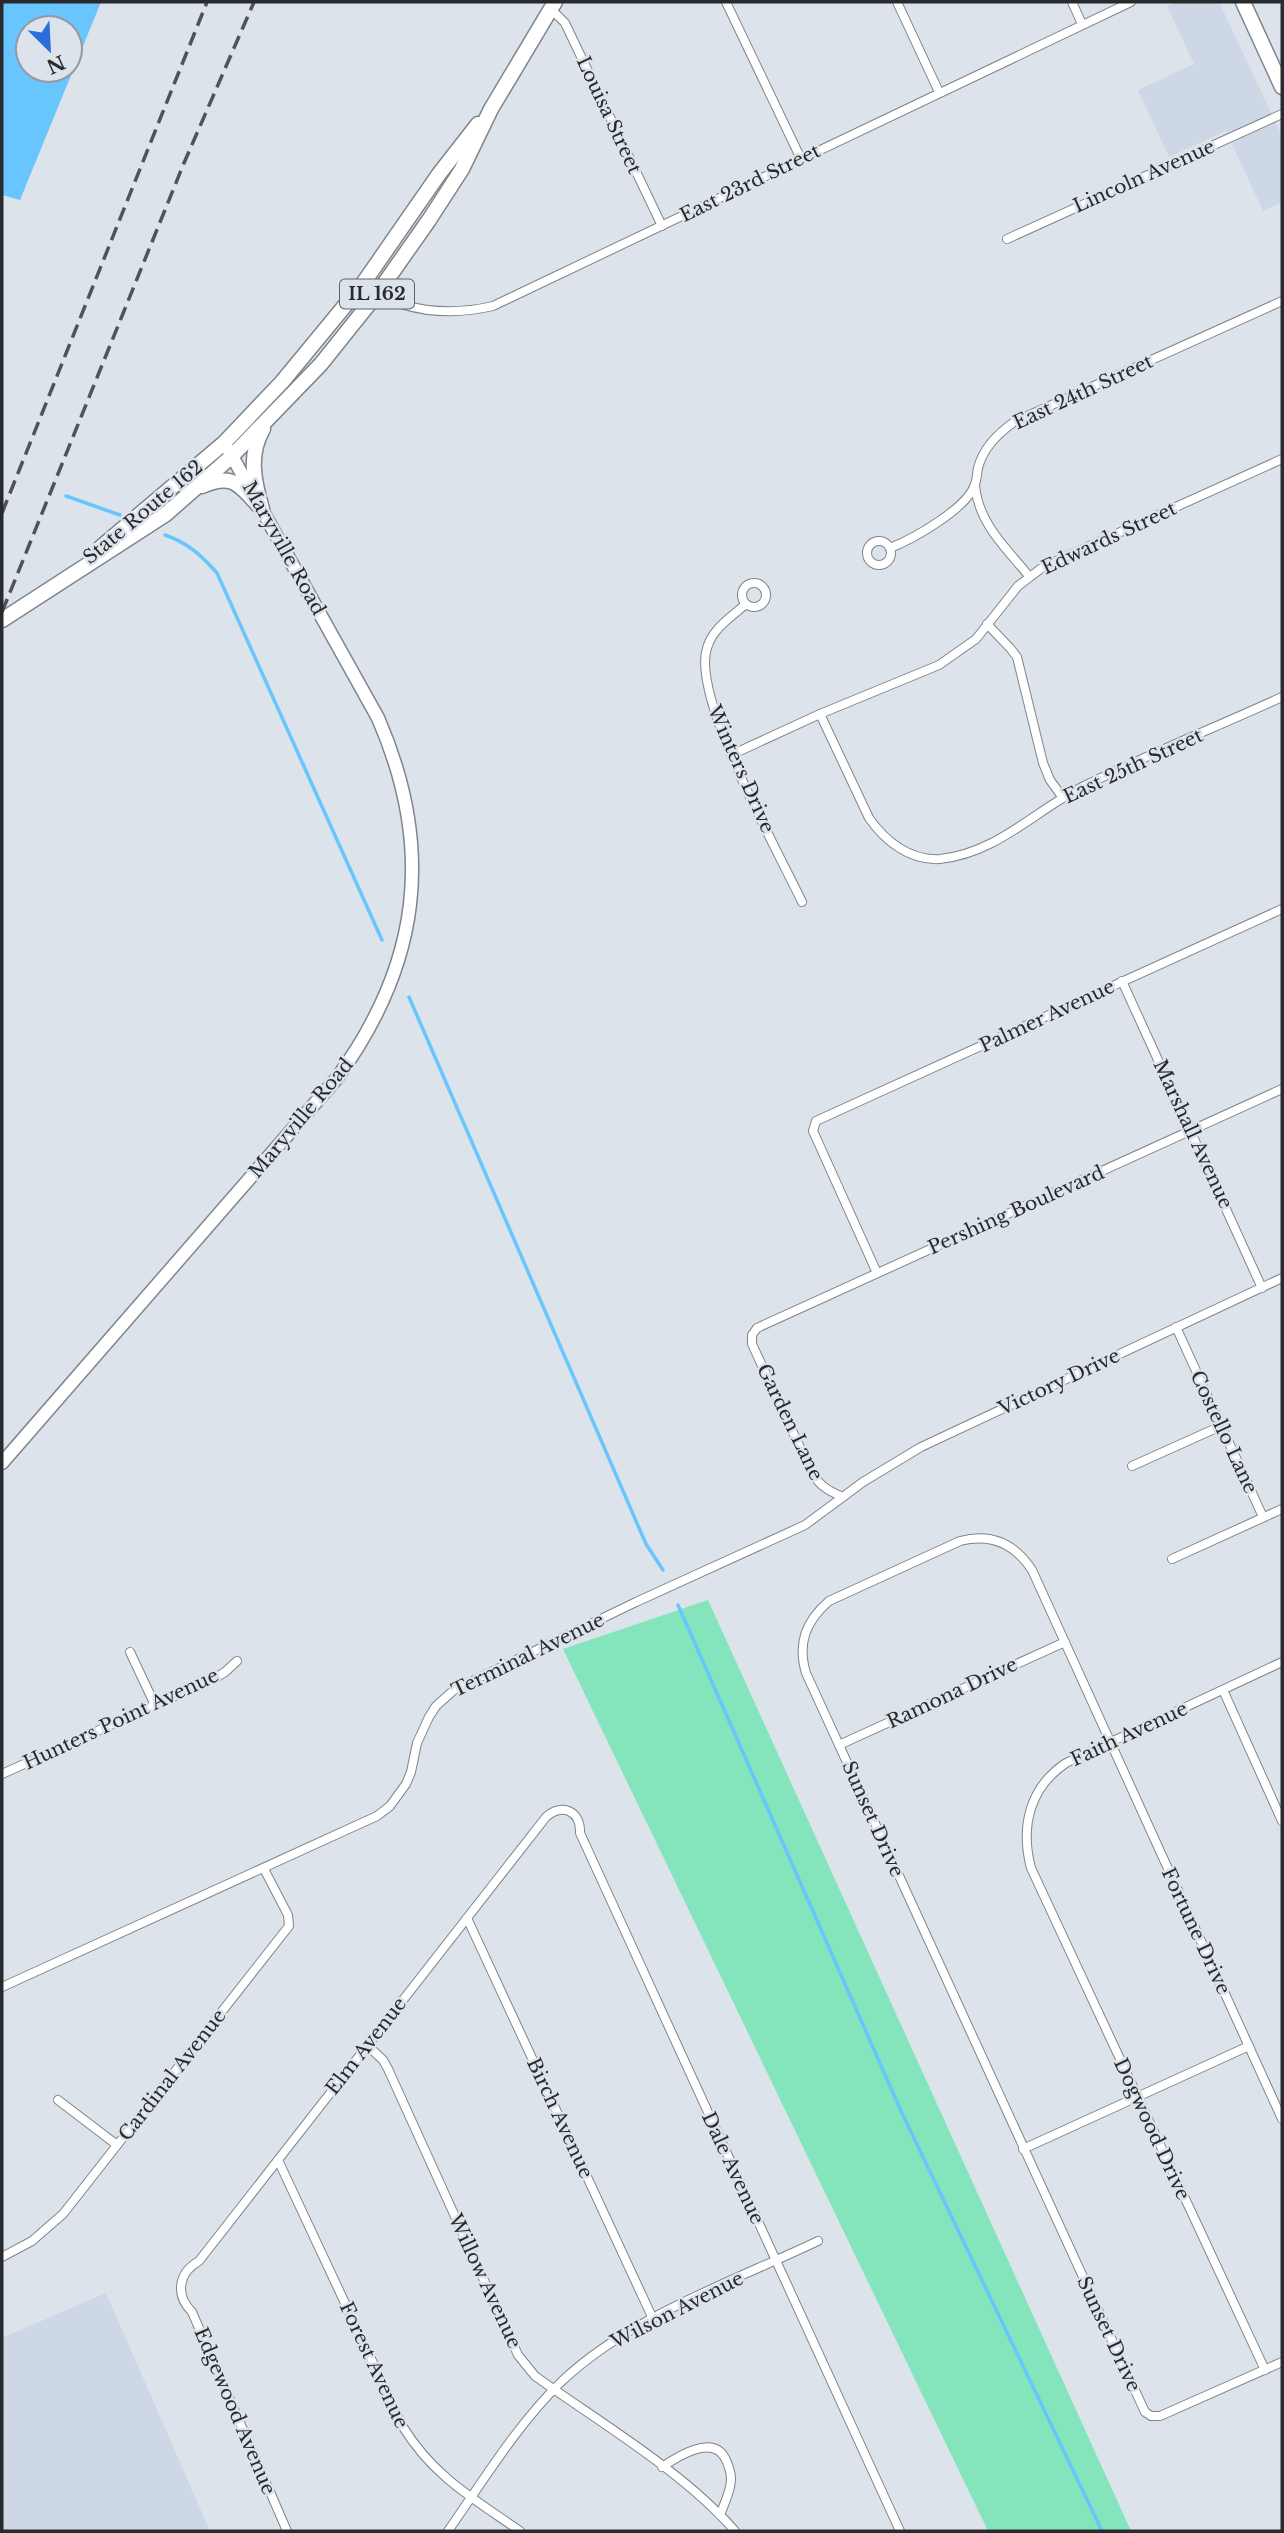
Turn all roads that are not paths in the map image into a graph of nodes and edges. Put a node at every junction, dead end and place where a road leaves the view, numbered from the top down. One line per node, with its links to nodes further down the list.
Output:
1 (726, 2): 12 (street)
2 (897, 2): 9 (street)
3 (1072, 2): 7 (street)
4 (1131, 2): 7 (street, East 23rd Street)
5 (1243, 2): 8 (main road)
6 (553, 5): 10 (main road, IL 162); 13 (street, Louisa Street)
7 (1082, 24): 9 (street, East 23rd Street)
8 (1282, 87)
9 (939, 92): 12 (street, East 23rd Street)
10 (491, 108): 15 (main road, IL 162); 16 (main road, IL 162)
11 (1282, 114): 14 (street, Lincoln Avenue)
12 (801, 159): 13 (street, East 23rd Street)
13 (662, 226): 16 (street, East 23rd Street)
14 (1007, 239)
15 (362, 285): 16 (street, East 23rd Street); 19 (main road, IL 162)
16 (377, 294): 18 (main road, IL 162)
17 (1282, 301): 21 (street, East 24th Street)
18 (270, 419): 19 (main road, IL 162); 23 (main road)
19 (228, 449): 22 (main road, State Route 162 / IL 162); 23 (main road, Maryville Road); 26 (main road, State Route 162 / IL 162)
20 (1282, 459): 25 (street, Edwards Street)
21 (975, 486): 24 (street, East 24th Street); 25 (street)
22 (194, 490): 23 (main road); 26 (main road, State Route 162 / IL 162)
23 (262, 509): 45 (main road, Maryville Road)
24 (890, 548)
25 (1029, 576): 29 (street, Edwards Street)
26 (62, 581): 28 (main road, State Route 162 / IL 162)
27 (746, 604): 32 (street, Winters Drive)
28 (2, 621)
29 (987, 624): 31 (street, Edwards Street); 33 (street)
30 (1282, 697): 33 (street, East 25th Street)
31 (820, 714): 32 (street, Edwards Street); 33 (street, East 25th Street)
32 (731, 755): 34 (street, Winters Drive)
33 (1063, 798)
34 (802, 902)
35 (1282, 909): 36 (street, Palmer Avenue)
36 (1122, 981): 38 (street, Marshall Avenue); 39 (street, Palmer Avenue)
37 (1282, 1089): 38 (street, Pershing Boulevard)
38 (1191, 1130): 39 (street, Pershing Boulevard); 41 (street, Marshall Avenue)
39 (877, 1273): 43 (street, Pershing Boulevard)
40 (1282, 1278): 41 (street, Victory Drive)
41 (1262, 1288): 42 (street, Victory Drive)
42 (1176, 1327): 44 (street, Costello Lane); 47 (street, Victory Drive)
43 (752, 1335): 47 (street, Garden Lane)
44 (1221, 1426): 46 (street); 49 (street, Costello Lane)
45 (2, 1463)
46 (1132, 1466)
47 (843, 1497): 62 (street, Terminal Avenue)
48 (1282, 1509): 49 (street, Costello Lane)
49 (1263, 1517): 50 (street)
50 (1171, 1559)
51 (1065, 1642): 57 (street, Sunset Drive); 58 (street, Ramona Drive); 58 (street, Sunset Drive)
52 (130, 1652): 56 (street)
53 (237, 1661): 56 (street, Hunters Point Avenue)
54 (1282, 1662): 55 (street, Faith Avenue)
55 (1223, 1690): 57 (street, Faith Avenue); 61 (street)
56 (155, 1705): 59 (street, Hunters Point Avenue)
57 (1110, 1742): 63 (street, Faith Avenue); 67 (street, Fortune Drive)
58 (839, 1745): 72 (street, Sunset Drive)
59 (2, 1774)
60 (565, 1810): 64 (street, Elm Avenue); 76 (street, Dale Avenue)
61 (1282, 1821)
62 (264, 1868): 65 (street, Terminal Avenue); 71 (street, Cardinal Avenue)
63 (1040, 1887): 68 (street, Dogwood Drive)
64 (467, 1918): 66 (street, Elm Avenue); 78 (street, Birch Avenue)
65 (2, 1987)
66 (367, 2045): 73 (street, Elm Avenue); 81 (street, Willow Avenue)
67 (1249, 2046): 68 (street); 70 (street, Fortune Drive)
68 (1137, 2097): 72 (street); 80 (street, Dogwood Drive)
69 (58, 2100): 71 (street)
70 (1282, 2119)
71 (117, 2145): 75 (street, Cardinal Avenue)
72 (1023, 2149): 80 (street, Sunset Drive)
73 (278, 2160): 77 (street, Elm Avenue); 83 (street, Forest Avenue)
74 (818, 2241): 76 (street, Wilson Avenue)
75 (2, 2257)
76 (776, 2261): 78 (street, Wilson Avenue); 89 (street, Dale Avenue)
77 (181, 2293): 85 (street, Edgewood Avenue)
78 (653, 2319): 81 (street, Wilson Avenue)
79 (1282, 2362): 80 (street)
80 (1265, 2370)
81 (554, 2390): 82 (street, Willow Avenue); 83 (street, Wilson Avenue)
82 (662, 2467): 84 (street, Willow Avenue); 84 (street)
83 (472, 2498): 86 (street, Wilson Avenue); 87 (street, Forest Avenue)
84 (720, 2515): 88 (street, Willow Avenue)
85 (287, 2531)
86 (448, 2531)
87 (520, 2531)
88 (735, 2531)
89 (900, 2531)

